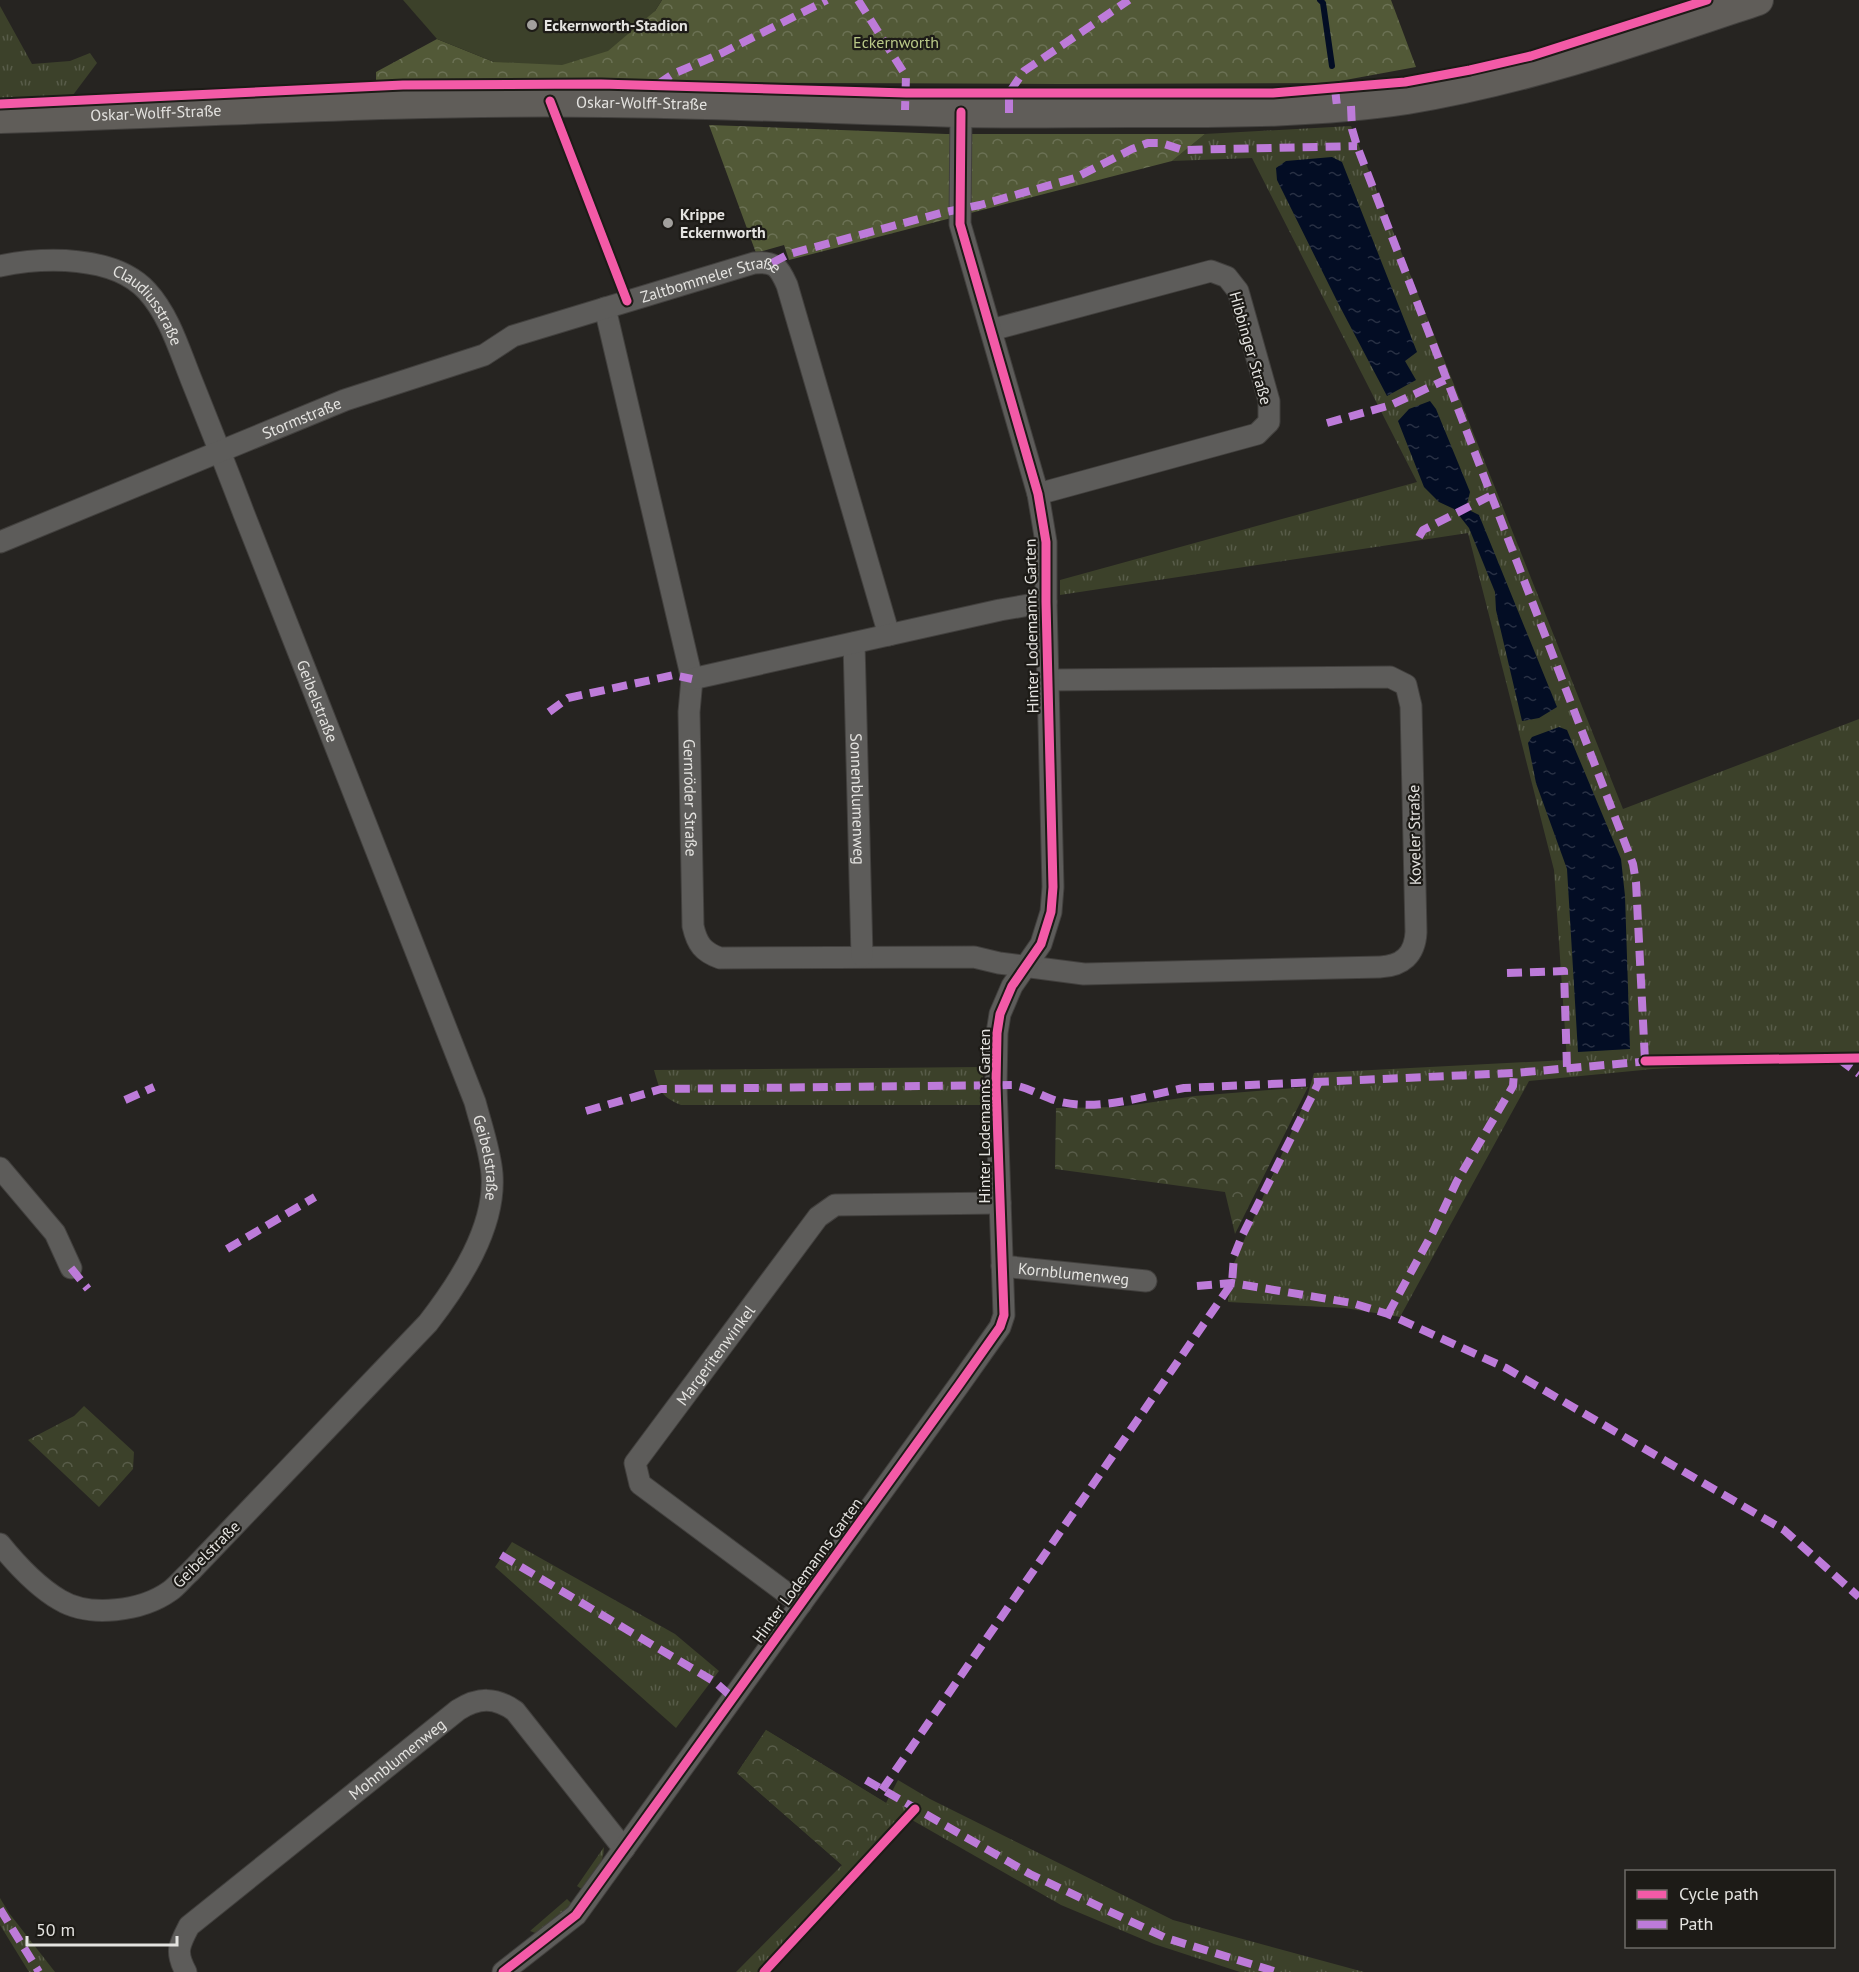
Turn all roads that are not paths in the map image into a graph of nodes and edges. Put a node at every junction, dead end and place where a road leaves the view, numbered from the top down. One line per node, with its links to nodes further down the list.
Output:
1 (1758, 0): 2 (street, Oskar-Wolff-Straße)
2 (961, 112): 3 (street, Oskar-Wolff-Straße); 6 (street, Hinter Lodemanns Garten)
3 (0, 118)
4 (0, 266): 7 (street, Claudiusstraße)
5 (605, 308): 7 (street, Stormstraße); 11 (street, Zaltbommeler Straße); 13 (street)
6 (991, 330): 8 (street, Hinter Lodemanns Garten); 8 (street, Hibbinger Straße)
7 (220, 452): 9 (street, Stormstraße); 22 (street, Geibelstraße)
8 (1038, 494): 10 (street, Hinter Lodemanns Garten)
9 (0, 542)
10 (1046, 602): 11 (street); 14 (street, Hinter Lodemanns Garten)
11 (889, 635): 12 (street)
12 (854, 643): 13 (street); 15 (street, Sonnenblumenweg)
13 (692, 680): 15 (street, Gernröder Straße)
14 (1048, 680): 16 (street, Hinter Lodemanns Garten); 16 (street, Koveler Straße)
15 (862, 956): 16 (street, Gernröder Straße)
16 (1025, 966): 18 (street, Hinter Lodemanns Garten)
17 (0, 1168): 20 (street)
18 (1000, 1203): 19 (street, Hinter Lodemanns Garten); 23 (street, Margeritenwinkel)
19 (1002, 1266): 21 (street, Kornblumenweg); 23 (street, Hinter Lodemanns Garten)
20 (71, 1268)
21 (1146, 1281)
22 (0, 1544)
23 (801, 1605): 24 (street, Hinter Lodemanns Garten)
24 (624, 1849): 25 (street, Mohnblumenweg); 26 (street, Hinter Lodemanns Garten)
25 (186, 1972)
26 (503, 1972)

